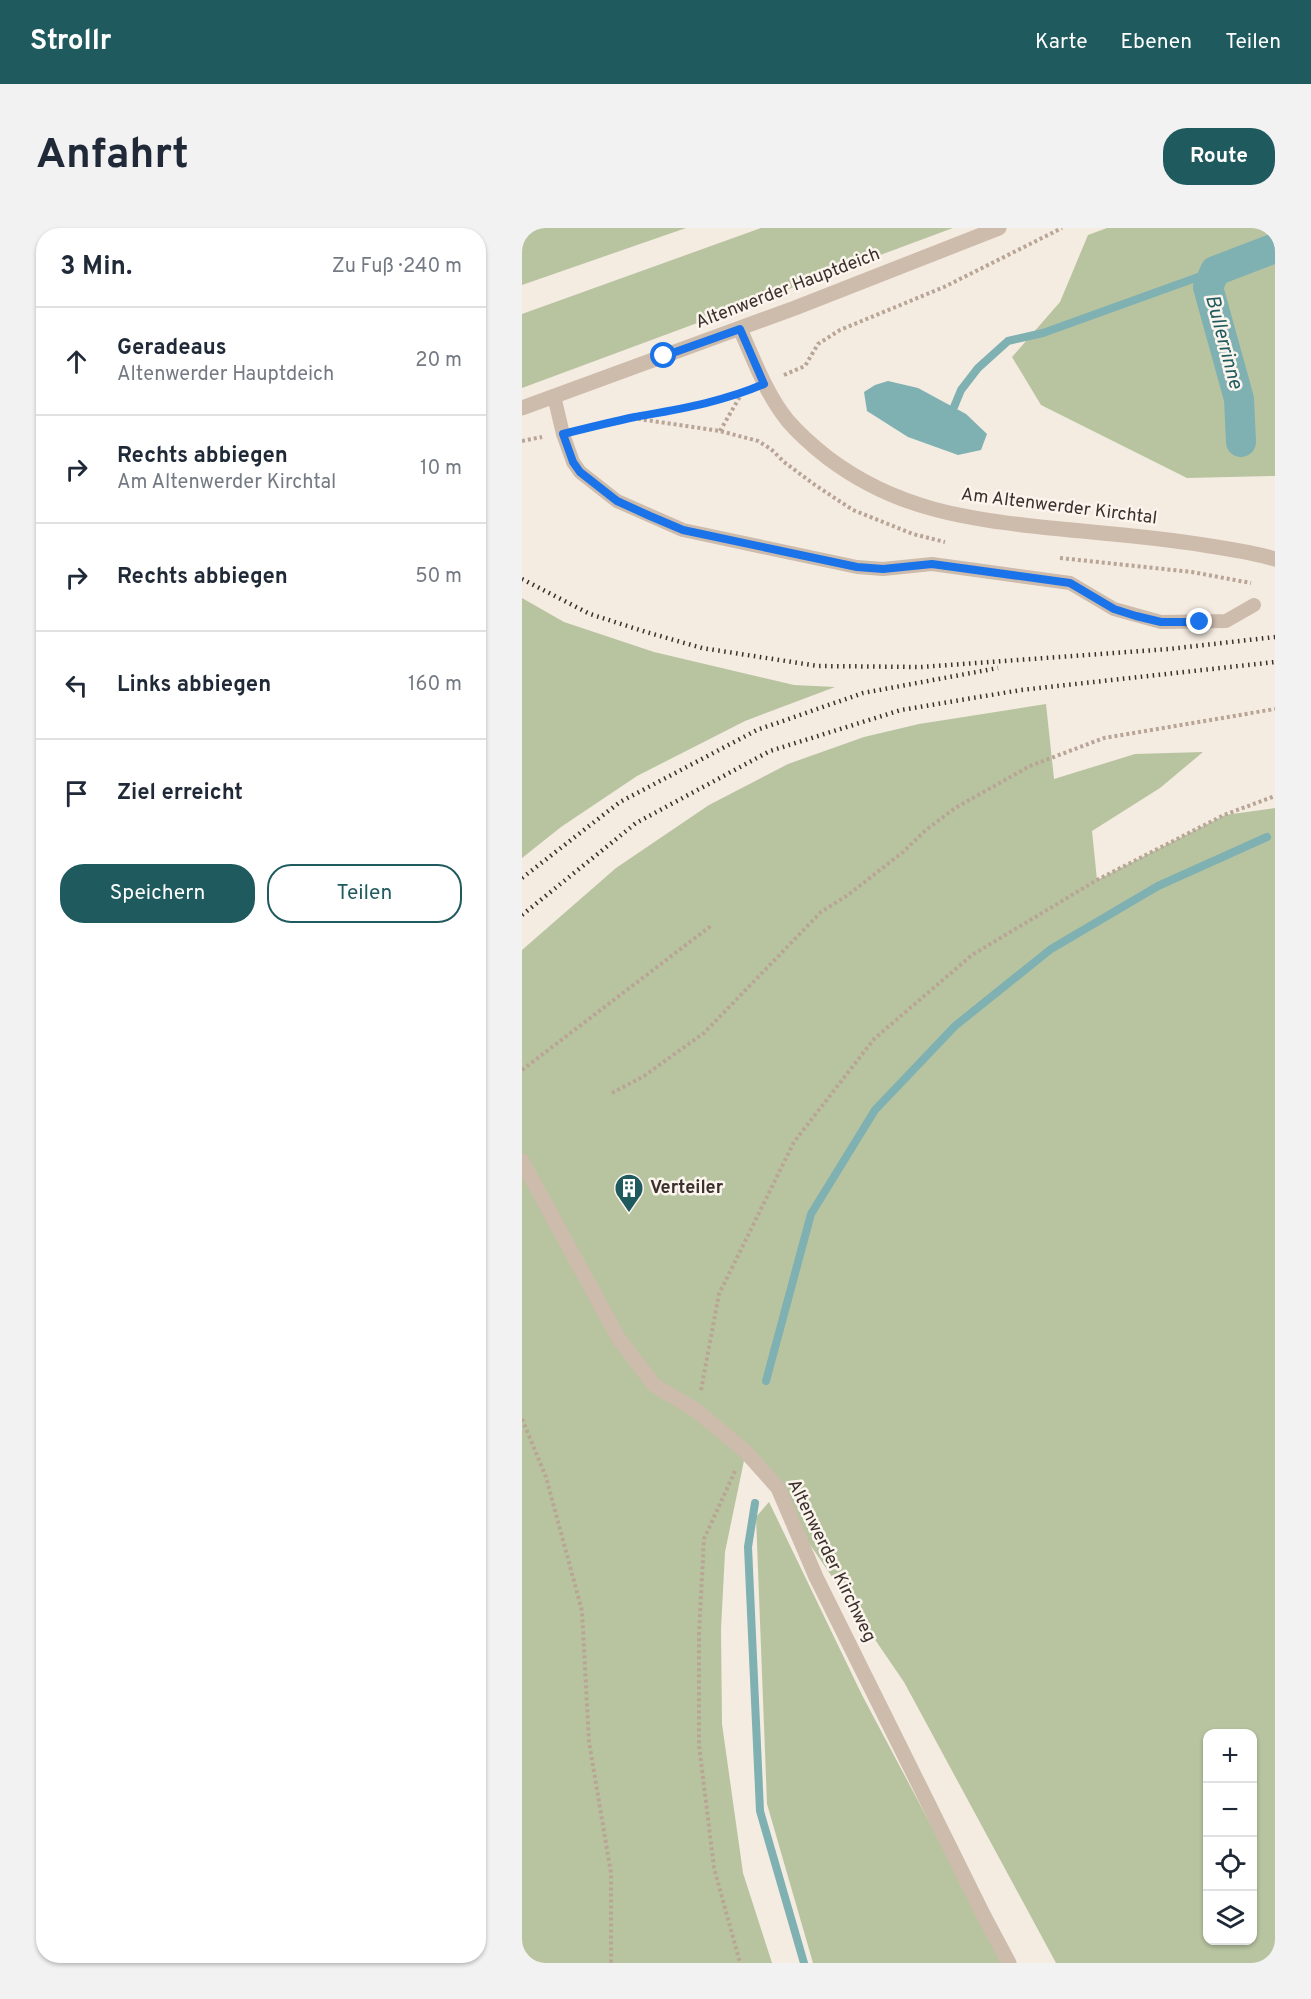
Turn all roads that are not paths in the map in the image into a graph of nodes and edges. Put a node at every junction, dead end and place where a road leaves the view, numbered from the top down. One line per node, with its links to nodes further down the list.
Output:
1 (999, 228): 2 (street, Altenwerder Hauptdeich)
2 (740, 329): 3 (street, Altenwerder Hauptdeich); 5 (street, Am Altenwerder Kirchtal)
3 (554, 396): 4 (street, Altenwerder Hauptdeich); 6 (lane)
4 (522, 408)
5 (1275, 559)
6 (1254, 605)
7 (522, 1161): 8 (street, Altenwerder Kirchweg)
8 (1009, 1963)

